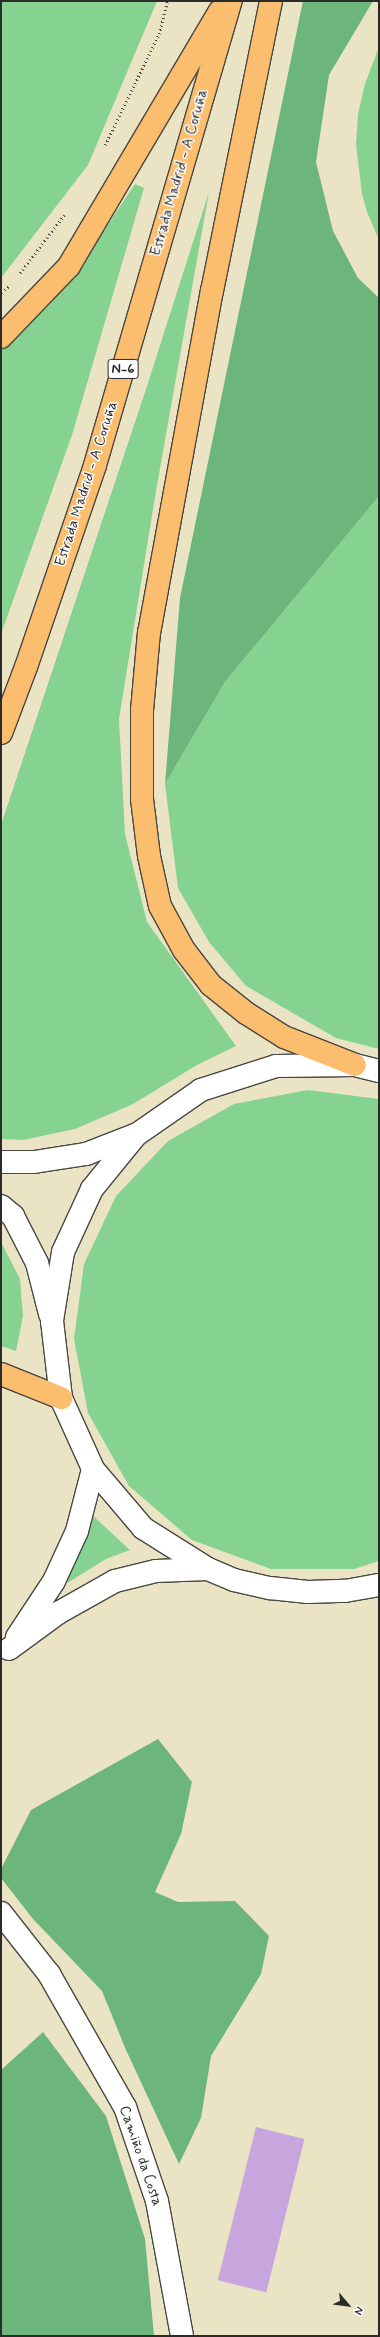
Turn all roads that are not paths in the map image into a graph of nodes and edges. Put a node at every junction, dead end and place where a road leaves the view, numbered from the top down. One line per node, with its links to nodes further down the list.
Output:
1 (225, 1): 4 (highway)
2 (231, 1): 5 (highway, Estrada Madrid - A Coruña / N-6)
3 (271, 1): 6 (highway)
4 (1, 337)
5 (1, 733)
6 (355, 1065): 7 (street); 8 (street)
7 (379, 1071)
8 (136, 1134): 9 (street); 11 (street)
9 (1, 1162)
10 (1, 1206): 11 (street)
11 (52, 1321): 13 (street)
12 (1, 1374): 13 (highway)
13 (61, 1398): 14 (street)
14 (93, 1469): 15 (street); 17 (street)
15 (208, 1570): 16 (street); 17 (street)
16 (379, 1585)
17 (5, 1654)
18 (1, 1914): 19 (street, Camiño da Costa)
19 (182, 2336)

